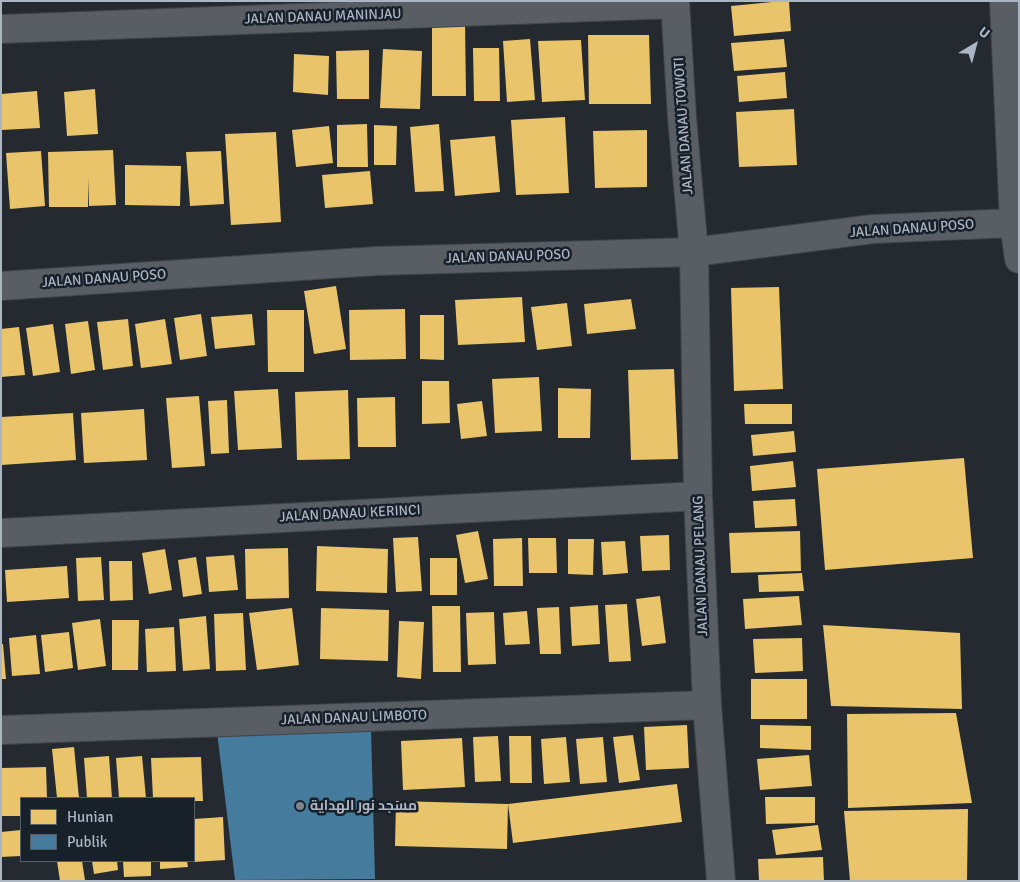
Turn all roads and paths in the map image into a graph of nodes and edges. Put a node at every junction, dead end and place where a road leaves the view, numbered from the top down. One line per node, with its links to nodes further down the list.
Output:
1 (1004, 1): 4 (street)
2 (675, 3): 3 (street, JALAN DANAU MANINJAU); 5 (street, JALAN DANAU TOWOTI)
3 (1, 29)
4 (1014, 223): 5 (street, JALAN DANAU POSO); 6 (street)
5 (694, 252): 7 (street, JALAN DANAU POSO); 8 (street, JALAN DANAU PELANG)
6 (1019, 259)
7 (1, 286)
8 (698, 496): 9 (street, JALAN DANAU KERINCI); 10 (street, JALAN DANAU PELANG)
9 (1, 533)
10 (707, 705): 11 (street, JALAN DANAU LIMBOTO); 12 (street, JALAN DANAU PELANG)
11 (1, 730)
12 (721, 881)

